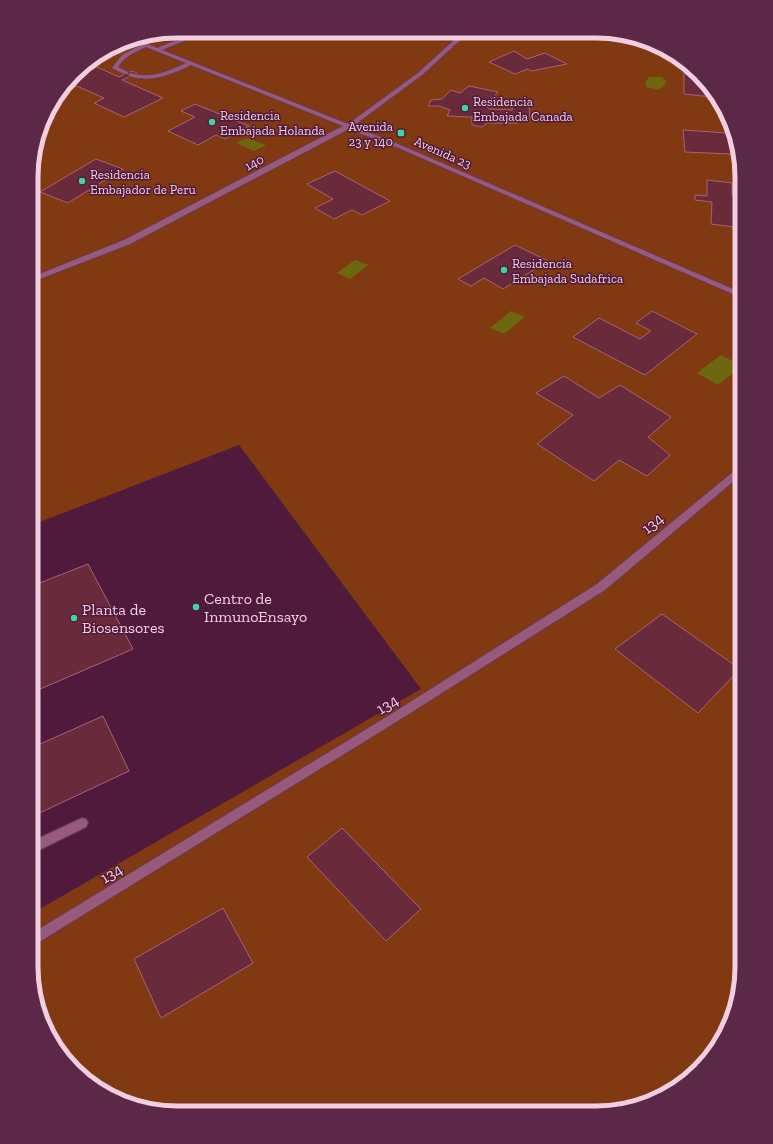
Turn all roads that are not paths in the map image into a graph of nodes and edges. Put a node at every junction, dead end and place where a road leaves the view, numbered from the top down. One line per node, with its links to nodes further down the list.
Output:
1 (187, 38): 5 (street)
2 (459, 38): 7 (street, 140)
3 (141, 43): 4 (street, Avenida 23)
4 (147, 45): 5 (street, Avenida 23); 6 (street)
5 (157, 50): 6 (street, Avenida 23)
6 (189, 64): 7 (street, Avenida 23)
7 (349, 126): 8 (street, 140); 9 (street, Avenida 23)
8 (38, 278)
9 (735, 293)
10 (735, 475): 13 (street, 134)
11 (82, 823): 12 (street)
12 (38, 845)
13 (38, 937)

